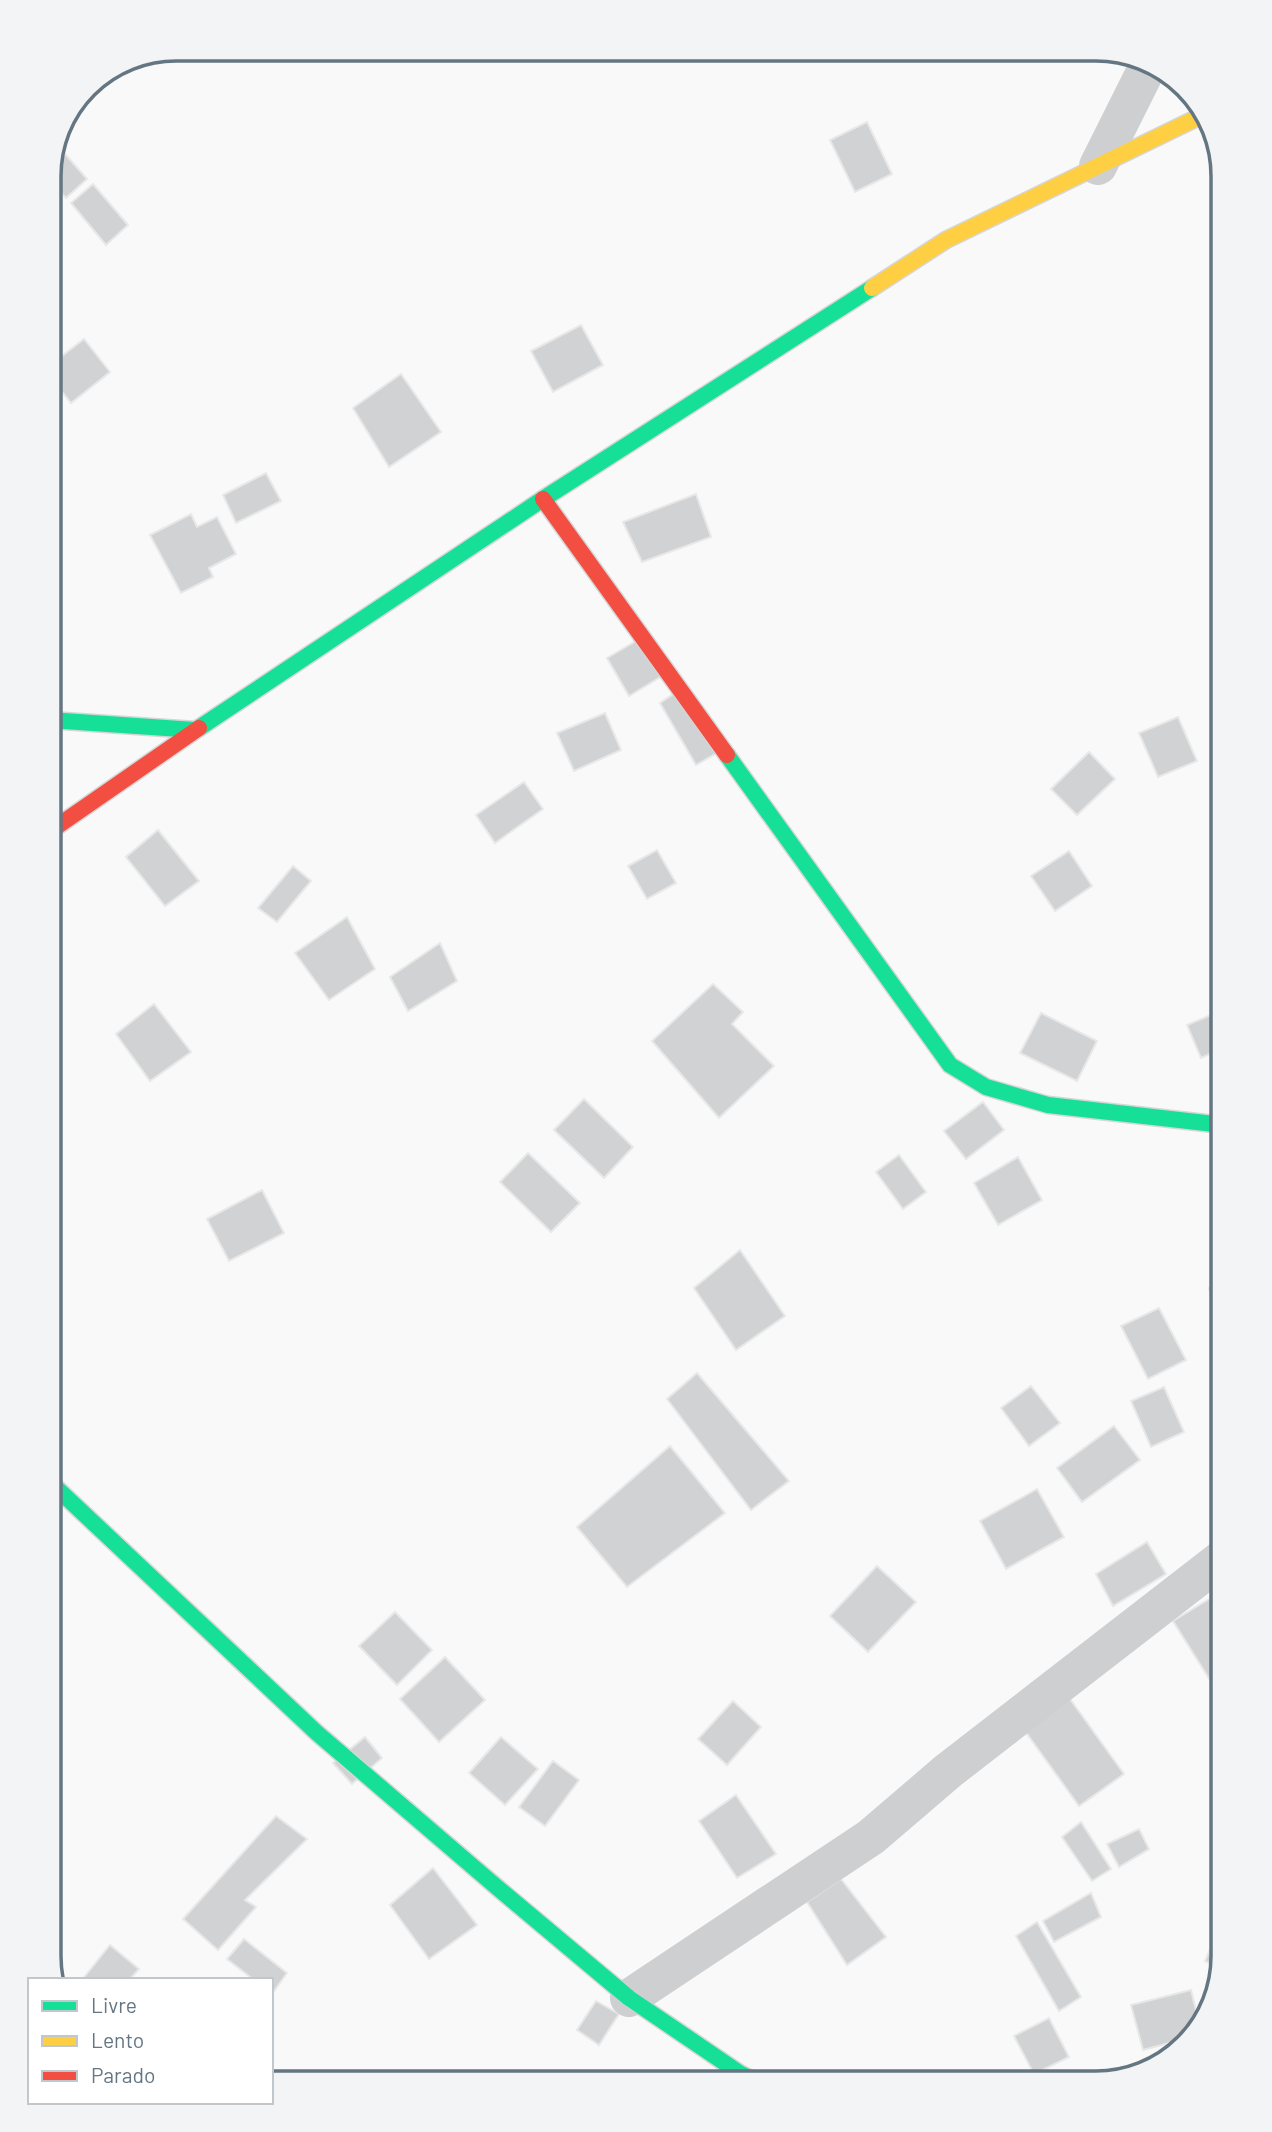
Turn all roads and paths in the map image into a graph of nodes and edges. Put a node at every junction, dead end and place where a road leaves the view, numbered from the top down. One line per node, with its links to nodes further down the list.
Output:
1 (1145, 72): 3 (street)
2 (1195, 119): 3 (street)
3 (1098, 166): 4 (street)
4 (543, 499): 6 (street); 8 (street)
5 (61, 721): 6 (street)
6 (195, 730): 7 (street)
7 (61, 824)
8 (1211, 1124)
9 (61, 1492): 11 (street)
10 (1211, 1567): 11 (street)
11 (629, 1998): 12 (street)
12 (737, 2071)

